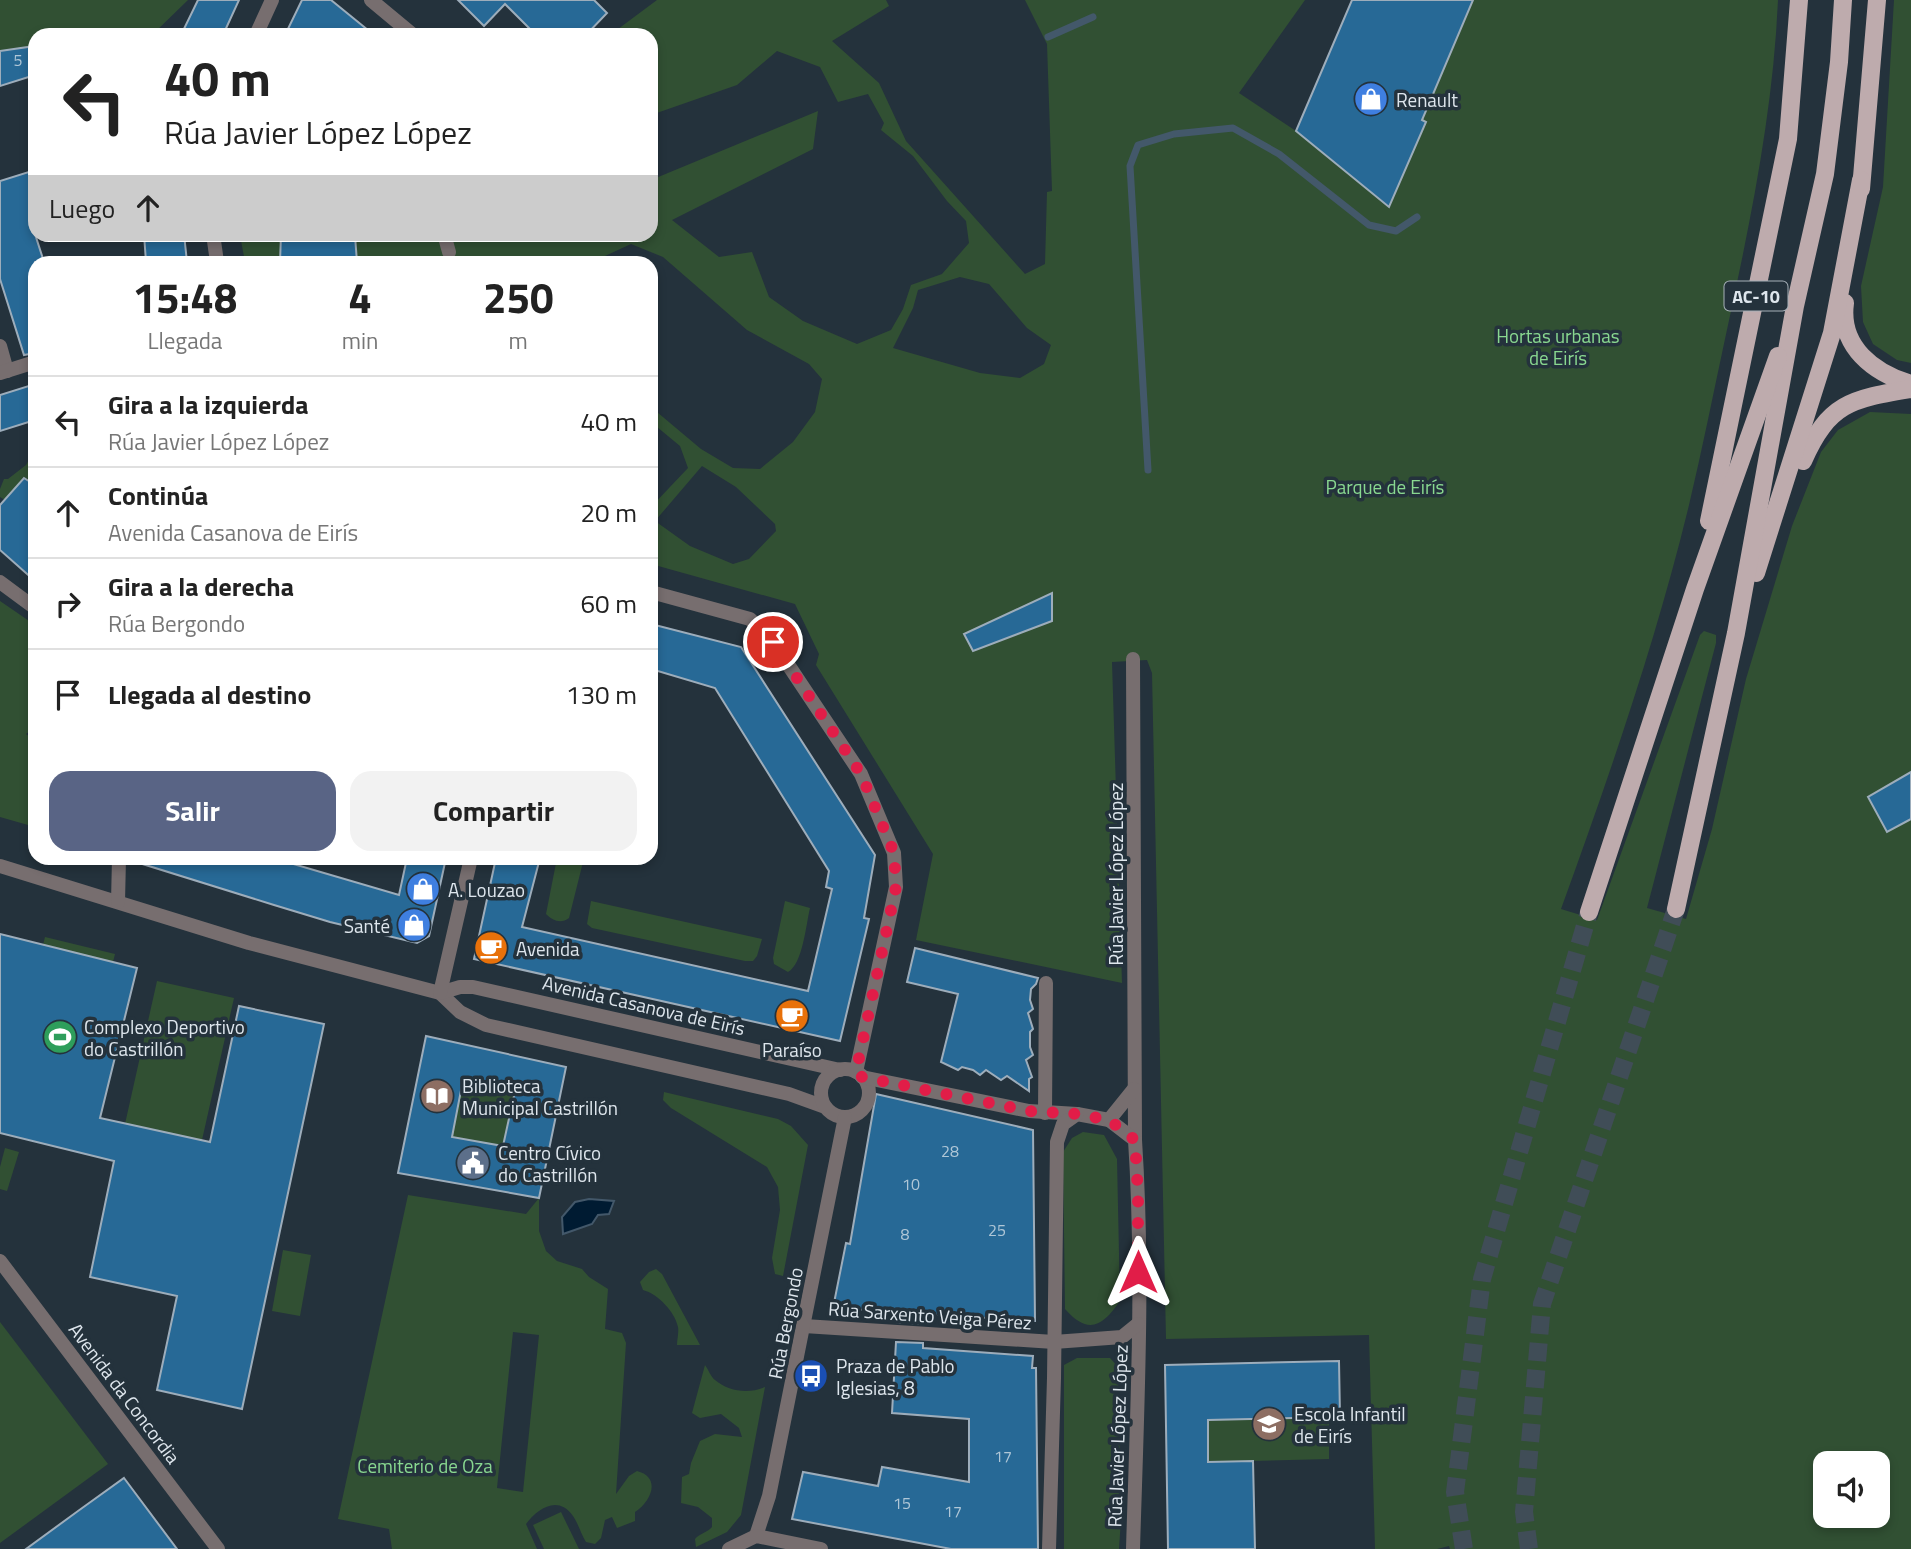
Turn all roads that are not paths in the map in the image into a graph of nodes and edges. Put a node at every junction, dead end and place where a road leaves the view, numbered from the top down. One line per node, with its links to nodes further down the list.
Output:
1 (272, 0): 6 (street)
2 (371, 0): 7 (street)
3 (1799, 0): 18 (main road, AC-10)
4 (1843, 0): 11 (main road, AC-10)
5 (1877, 0): 8 (main road, AC-10)
6 (259, 28)
7 (405, 28)
8 (1861, 180): 15 (main road); 16 (main road, AC-10)
9 (446, 242): 10 (street)
10 (449, 252)
11 (1795, 306): 18 (main road, AC-10); 21 (main road, AC-10)
12 (0, 346): 14 (street)
13 (28, 364): 14 (street)
14 (4, 372)
15 (1911, 387): 16 (main road)
16 (1765, 548): 21 (main road, AC-10)
17 (0, 582): 20 (street)
18 (1695, 589): 28 (main road, AC-10)
19 (658, 594): 32 (street)
20 (28, 603)
21 (1736, 633): 27 (main road, AC-10)
22 (1133, 659): 33 (street, Rúa Javier López López)
23 (119, 865): 26 (street)
24 (469, 865): 30 (street)
25 (0, 866): 26 (street, Avenida Casanova de Eirís)
26 (117, 902): 30 (street, Avenida Casanova de Eirís)
27 (1676, 909)
28 (1588, 912)
29 (1046, 983): 35 (street)
30 (440, 993): 31 (street, Avenida Casanova de Eirís); 34 (street, Avenida Casanova de Eirís)
31 (840, 1070): 32 (street); 34 (street)
32 (859, 1074): 35 (street); 37 (street)
33 (1134, 1089): 38 (street); 39 (street, Rúa Javier López López)
34 (825, 1107): 37 (street)
35 (1045, 1113): 36 (street)
36 (1077, 1114): 38 (street); 43 (street)
37 (845, 1117): 42 (street, Rúa Bergondo)
38 (1109, 1120): 39 (street)
39 (1135, 1140): 41 (street, Rúa Javier López López)
40 (0, 1261): 45 (street, Avenida da Concordia)
41 (1138, 1324): 43 (street, Rúa Javier López López); 49 (street, Rúa Javier López López)
42 (804, 1326): 43 (street, Rúa Sarxento Veiga Pérez); 44 (street, Rúa Bergondo)
43 (1054, 1342): 48 (street)
44 (756, 1536): 46 (street); 47 (street)
45 (218, 1549)
46 (729, 1549)
47 (821, 1549)
48 (1048, 1549)
49 (1133, 1549)

